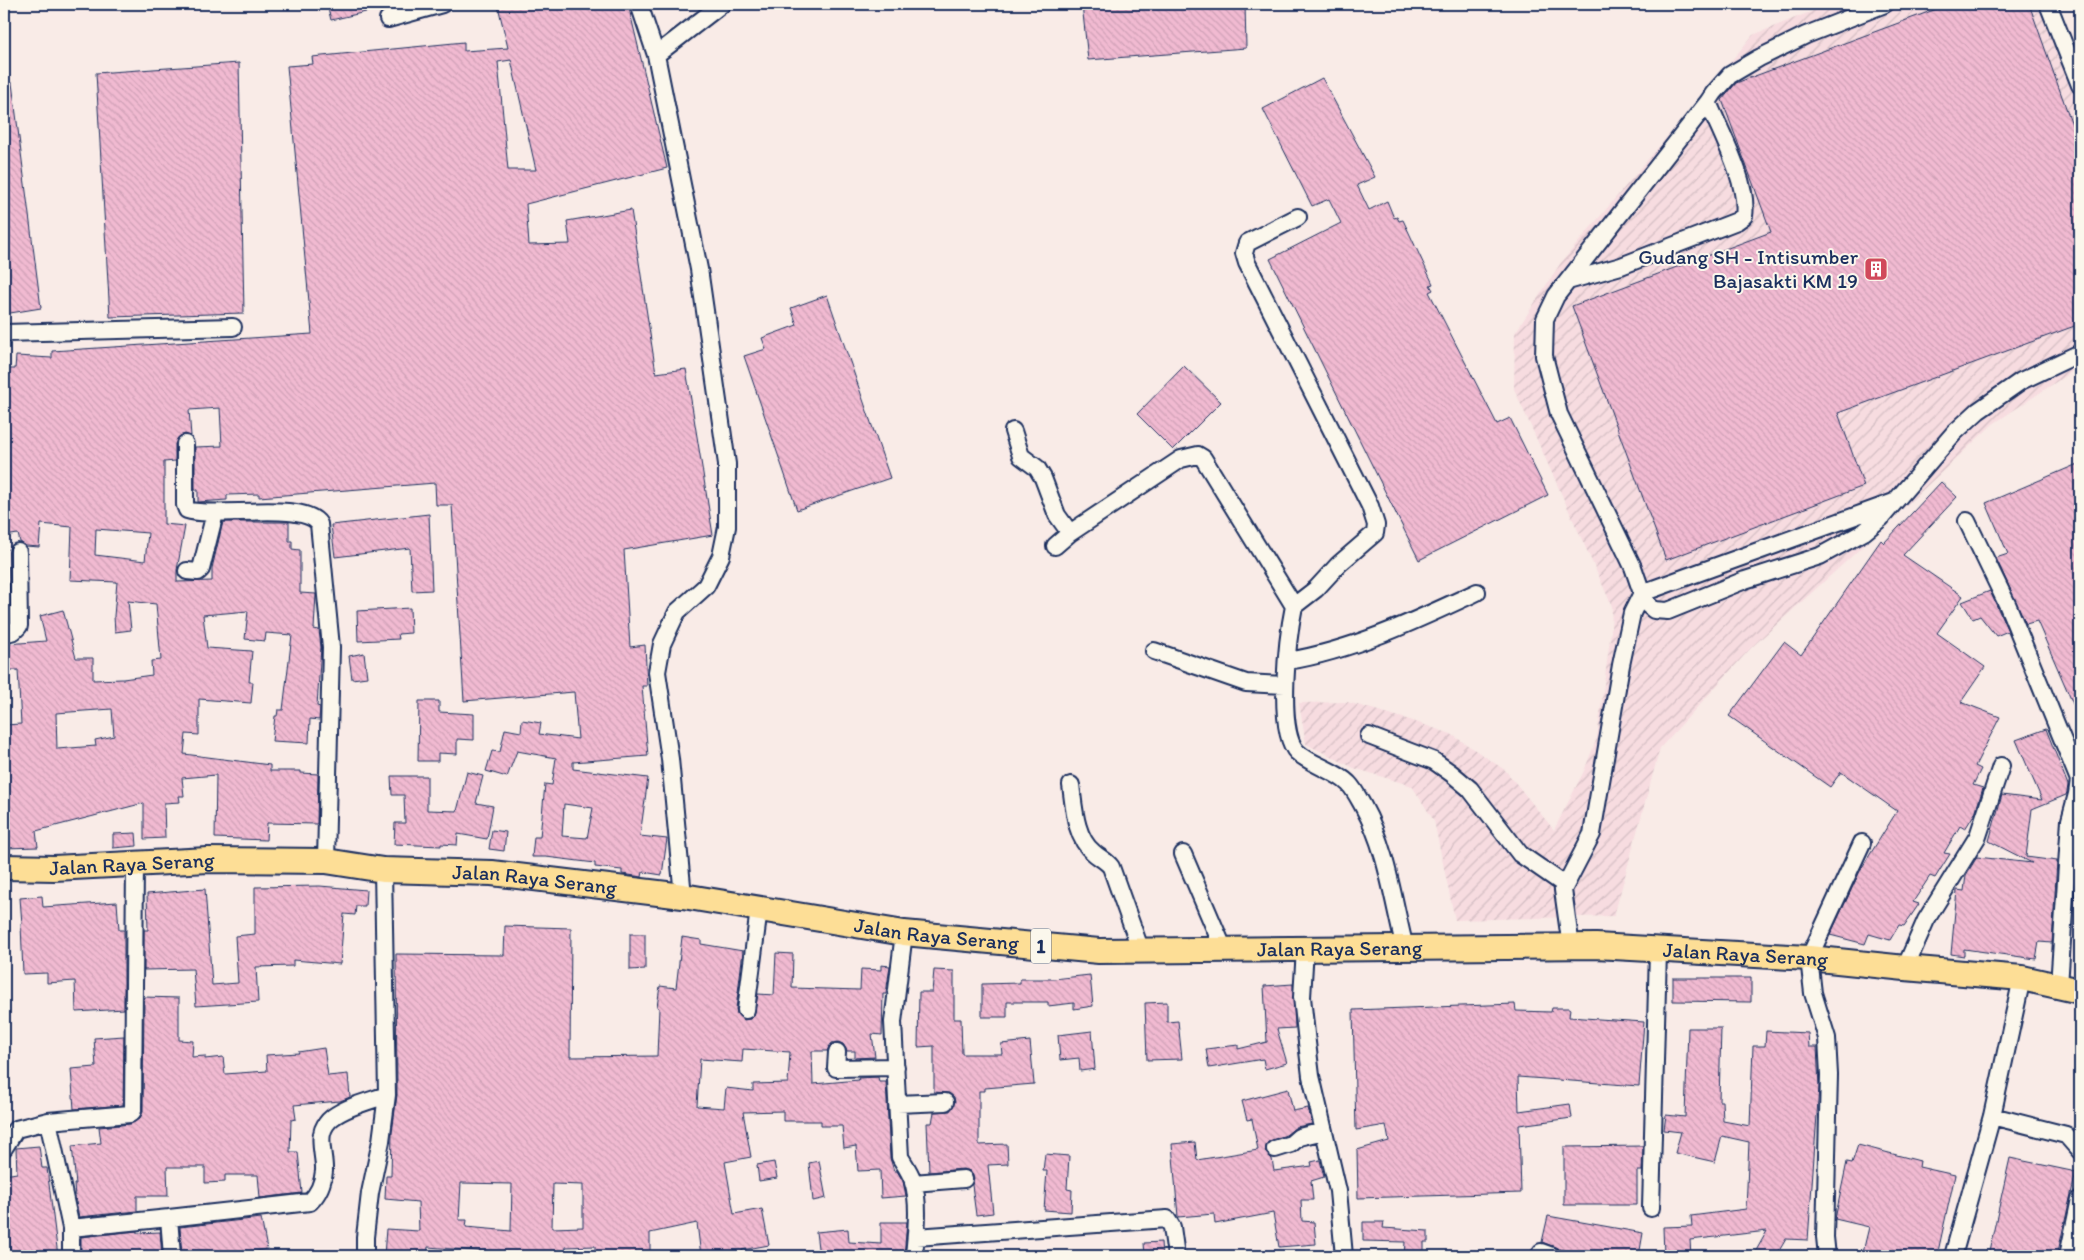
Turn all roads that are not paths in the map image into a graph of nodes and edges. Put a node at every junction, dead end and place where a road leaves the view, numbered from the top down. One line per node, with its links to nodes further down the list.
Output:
1 (442, 4): 6 (street)
2 (640, 4): 7 (street)
3 (722, 4): 7 (street)
4 (1884, 4): 9 (street)
5 (2048, 4): 8 (street)
6 (388, 19)
7 (656, 55): 41 (street)
8 (2080, 85)
9 (1708, 102): 11 (street); 11 (street)
10 (1298, 217): 26 (street)
11 (1568, 280): 25 (street)
12 (233, 327): 13 (street)
13 (4, 333)
14 (2080, 352): 17 (street)
15 (1013, 431): 20 (street)
16 (184, 444): 18 (street)
17 (1896, 502): 25 (street); 25 (street)
18 (215, 512): 23 (street); 36 (street)
19 (1967, 521): 53 (street)
20 (1070, 533): 21 (street); 26 (street)
21 (1055, 546)
22 (18, 552): 27 (street)
23 (187, 571)
24 (1477, 592): 29 (street)
25 (1642, 593): 40 (street)
26 (1294, 606): 29 (street)
27 (4, 634)
28 (1154, 651): 30 (street)
29 (1288, 661): 30 (street)
30 (1285, 685): 45 (street)
31 (1369, 736): 40 (street)
32 (2001, 766): 51 (street)
33 (1071, 785): 48 (street)
34 (1862, 843): 50 (street)
35 (1183, 854): 47 (street)
36 (326, 862): 37 (highway, Jalan Raya Serang / 1); 39 (highway, Jalan Raya Serang / 1)
37 (135, 863): 38 (highway, Jalan Raya Serang / 1); 61 (street)
38 (4, 867)
39 (383, 870): 41 (highway, Jalan Raya Serang / 1); 57 (street)
40 (1564, 888): 44 (street)
41 (683, 896): 42 (highway, Jalan Raya Serang / 1)
42 (760, 909): 43 (highway, Jalan Raya Serang / 1); 54 (street)
43 (904, 933): 48 (highway, Jalan Raya Serang / 1); 56 (street)
44 (1571, 947): 45 (highway, Jalan Raya Serang / 1); 49 (highway, Jalan Raya Serang / 1)
45 (1405, 948): 46 (highway, Jalan Raya Serang / 1)
46 (1305, 949): 47 (highway, Jalan Raya Serang / 1); 62 (street)
47 (1224, 950): 48 (highway, Jalan Raya Serang / 1)
48 (1141, 951)
49 (1658, 951): 50 (highway, Jalan Raya Serang / 1); 69 (street)
50 (1808, 958): 51 (highway, Jalan Raya Serang / 1); 79 (street)
51 (1905, 968): 52 (highway, Jalan Raya Serang / 1)
52 (2022, 978): 53 (highway, Jalan Raya Serang / 1); 60 (street)
53 (2070, 989)
54 (746, 1010)
55 (837, 1052): 56 (street)
56 (896, 1067): 59 (street)
57 (387, 1095): 70 (street); 75 (street)
58 (945, 1102): 59 (street)
59 (897, 1104): 67 (street)
60 (1992, 1116): 65 (street); 80 (street)
61 (48, 1121): 63 (street); 71 (street)
62 (1324, 1131): 64 (street); 78 (street)
63 (4, 1148)
64 (1275, 1149)
65 (2080, 1152)
66 (964, 1179): 67 (street)
67 (913, 1183): 72 (street)
68 (2080, 1200): 81 (street)
69 (1651, 1208)
70 (169, 1218): 71 (street); 74 (street)
71 (71, 1228): 73 (street)
72 (916, 1236): 76 (street); 77 (street)
73 (71, 1256)
74 (172, 1256)
75 (365, 1256)
76 (914, 1256)
77 (1176, 1256)
78 (1344, 1256)
79 (1827, 1256)
80 (1953, 1256)
81 (2068, 1256)

